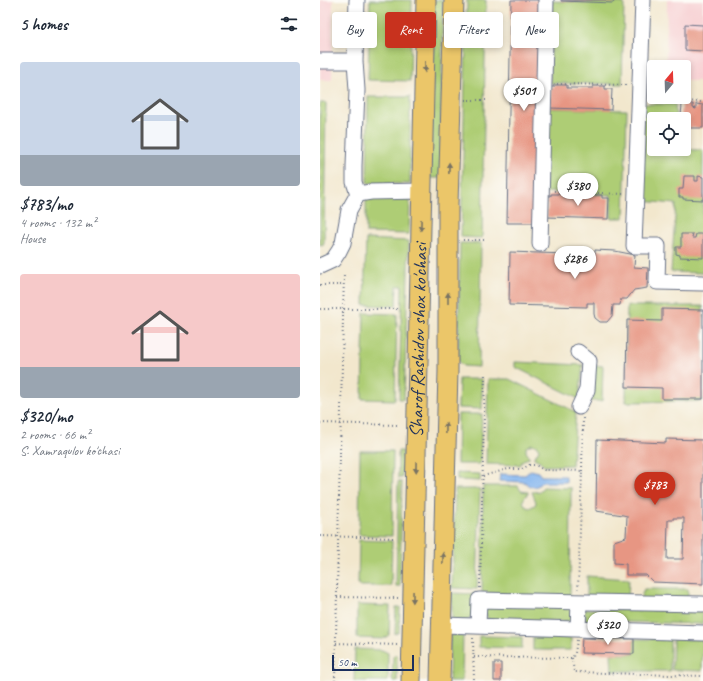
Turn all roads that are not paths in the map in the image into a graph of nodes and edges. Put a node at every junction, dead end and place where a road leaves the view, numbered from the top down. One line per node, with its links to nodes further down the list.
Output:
1 (356, 0): 7 (street)
2 (426, 0): 9 (main road, Sharof Rashidov shox ko'chasi, one-way to 9)
3 (454, 0): 10 (main road, Sharof Rashidov shox ko'chasi, one-way to 3)
4 (546, 0): 11 (street)
5 (643, 0): 13 (street)
6 (320, 61): 7 (street)
7 (355, 61): 8 (street)
8 (358, 194): 9 (street); 12 (street)
9 (422, 197): 10 (main road); 22 (main road, Sharof Rashidov shox ko'chasi, one-way to 22)
10 (448, 204): 18 (main road, Sharof Rashidov shox ko'chasi, one-way to 10)
11 (540, 244)
12 (320, 266)
13 (703, 283)
14 (578, 352): 15 (street)
15 (581, 410)
16 (578, 602): 17 (street); 19 (street); 20 (street)
17 (703, 604)
18 (442, 626): 19 (street); 23 (main road, Sharof Rashidov shox ko'chasi)
19 (478, 626): 20 (street)
20 (578, 630): 21 (street)
21 (703, 633)
22 (411, 681)
23 (440, 681)

